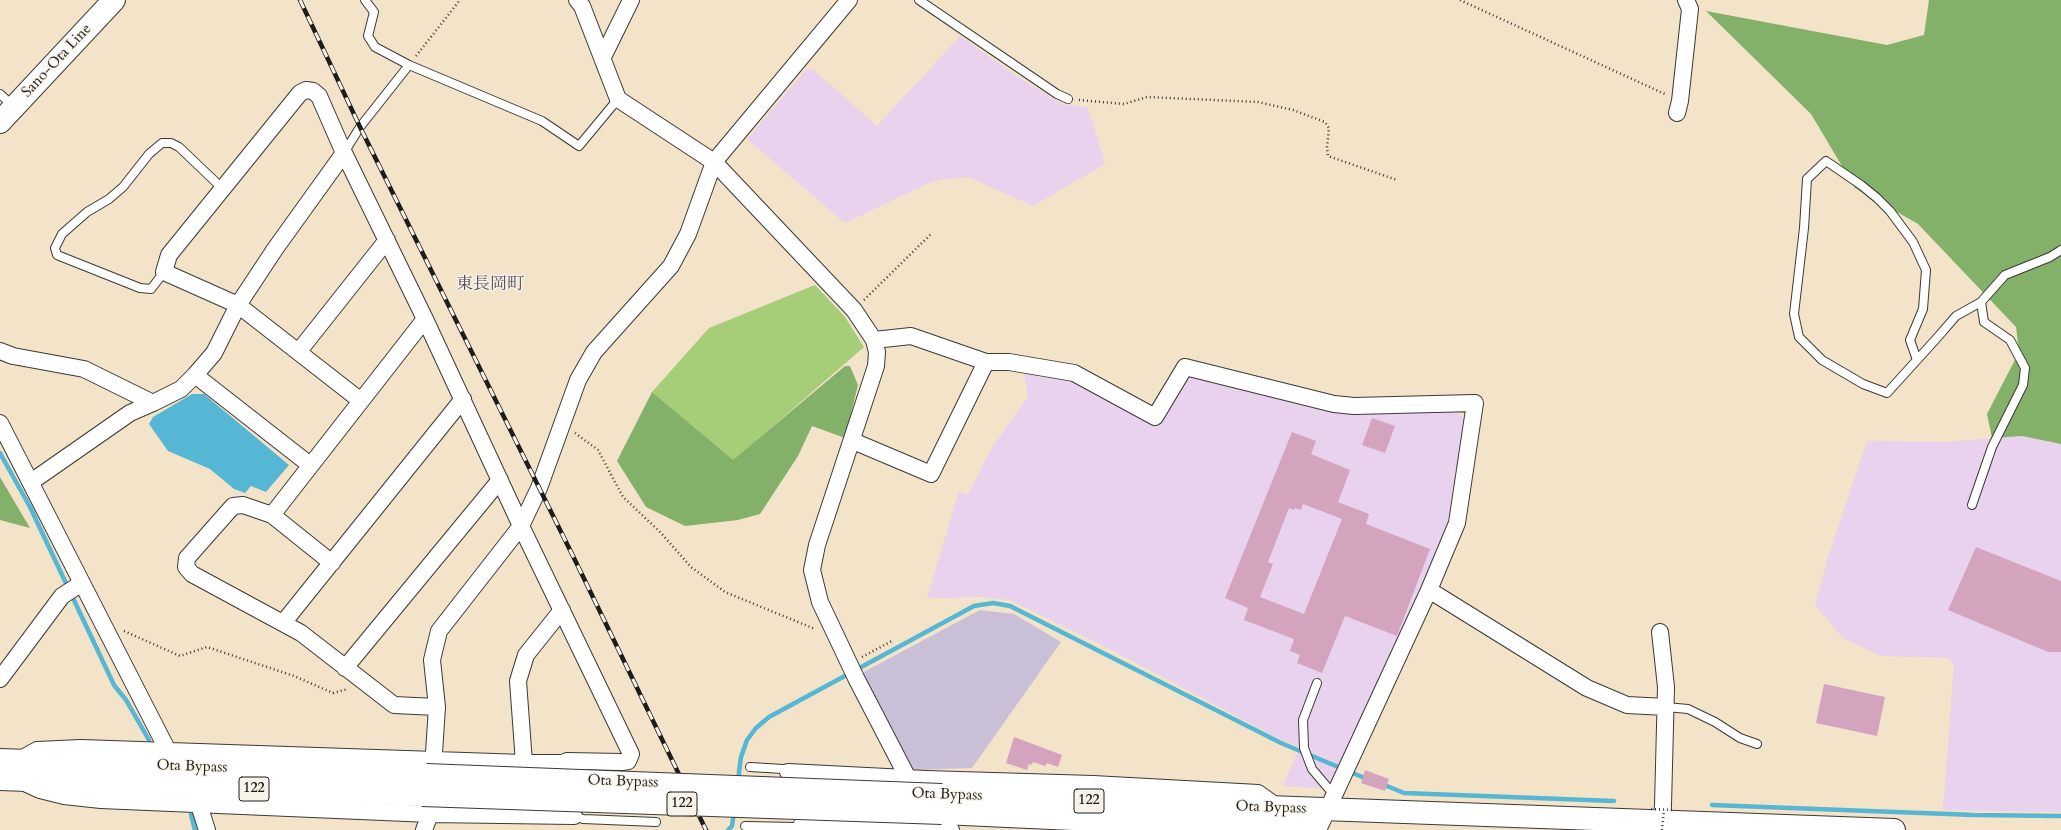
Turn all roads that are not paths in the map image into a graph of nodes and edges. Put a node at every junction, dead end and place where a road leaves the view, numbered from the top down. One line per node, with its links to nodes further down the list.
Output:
1 (114, 0): 13 (main road, Sano-Ota Line)
2 (365, 0): 9 (lane)
3 (577, 0): 8 (street)
4 (631, 0): 8 (street)
5 (849, 0): 15 (street)
6 (919, 0): 11 (lane)
7 (1686, 0): 12 (street)
8 (603, 58): 10 (street)
9 (409, 65): 10 (lane); 14 (lane)
10 (618, 99): 15 (street)
11 (1068, 100)
12 (1678, 107)
13 (5, 108)
14 (344, 153): 16 (street); 17 (street); 21 (street)
15 (714, 162): 23 (street); 39 (street)
16 (222, 189): 19 (street); 19 (lane)
17 (387, 240): 22 (street); 25 (street)
18 (2061, 250): 20 (lane)
19 (164, 272): 21 (street)
20 (1981, 302): 26 (lane); 37 (lane)
21 (238, 305): 25 (street); 28 (street)
22 (425, 319): 29 (street); 30 (street)
23 (874, 340): 27 (street); 33 (street)
24 (0, 351): 31 (street)
25 (299, 351): 30 (street)
26 (1917, 360): 26 (lane)
27 (986, 362): 33 (street); 42 (street)
28 (195, 375): 31 (street); 34 (street)
29 (463, 400): 35 (street); 40 (street)
30 (361, 401): 34 (street)
31 (153, 403): 36 (street)
32 (0, 423): 36 (street)
33 (853, 441): 57 (street)
34 (310, 465): 38 (street)
35 (500, 480): 39 (street); 46 (street)
36 (31, 482): 41 (street)
37 (1972, 505)
38 (272, 515): 40 (street); 44 (street)
39 (521, 526): 43 (street); 49 (street)
40 (332, 563): 44 (street)
41 (82, 584): 47 (street); 52 (street)
42 (1429, 590): 50 (street); 59 (street)
43 (562, 610): 53 (street); 53 (street)
44 (283, 623): 46 (street)
45 (1660, 632): 50 (street)
46 (345, 668): 49 (street)
47 (0, 679)
48 (1317, 683): 59 (lane)
49 (437, 707): 58 (street)
50 (1666, 707): 51 (lane); 64 (street)
51 (1757, 744)
52 (168, 751): 55 (street); 58 (street)
53 (524, 763): 58 (street)
54 (750, 768): 56 (lane)
55 (8, 770): 58 (main road, Ota Bypass / 122); 60 (street)
56 (788, 772): 57 (street)
57 (908, 778): 61 (street); 68 (street)
58 (428, 786): 60 (street); 62 (main road, Ota Bypass / 122, bridge); 63 (street); 71 (street)
59 (1331, 803): 61 (main road, Ota Bypass / 122); 64 (main road, Ota Bypass / 122); 73 (street)
60 (199, 805): 70 (street)
61 (1279, 808): 62 (main road, Ota Bypass / 122)
62 (945, 813): 68 (street); 69 (main road, Ota Bypass / 122)
63 (574, 816): 65 (lane)
64 (1662, 818): 74 (main road, Ota Bypass / 122)
65 (656, 822)
66 (802, 824): 67 (lane); 68 (street)
67 (746, 826)
68 (918, 829)
69 (1256, 829): 72 (main road, Ota Bypass / 122)
70 (207, 830)
71 (424, 830)
72 (1314, 830)
73 (1318, 830)
74 (1894, 830)

